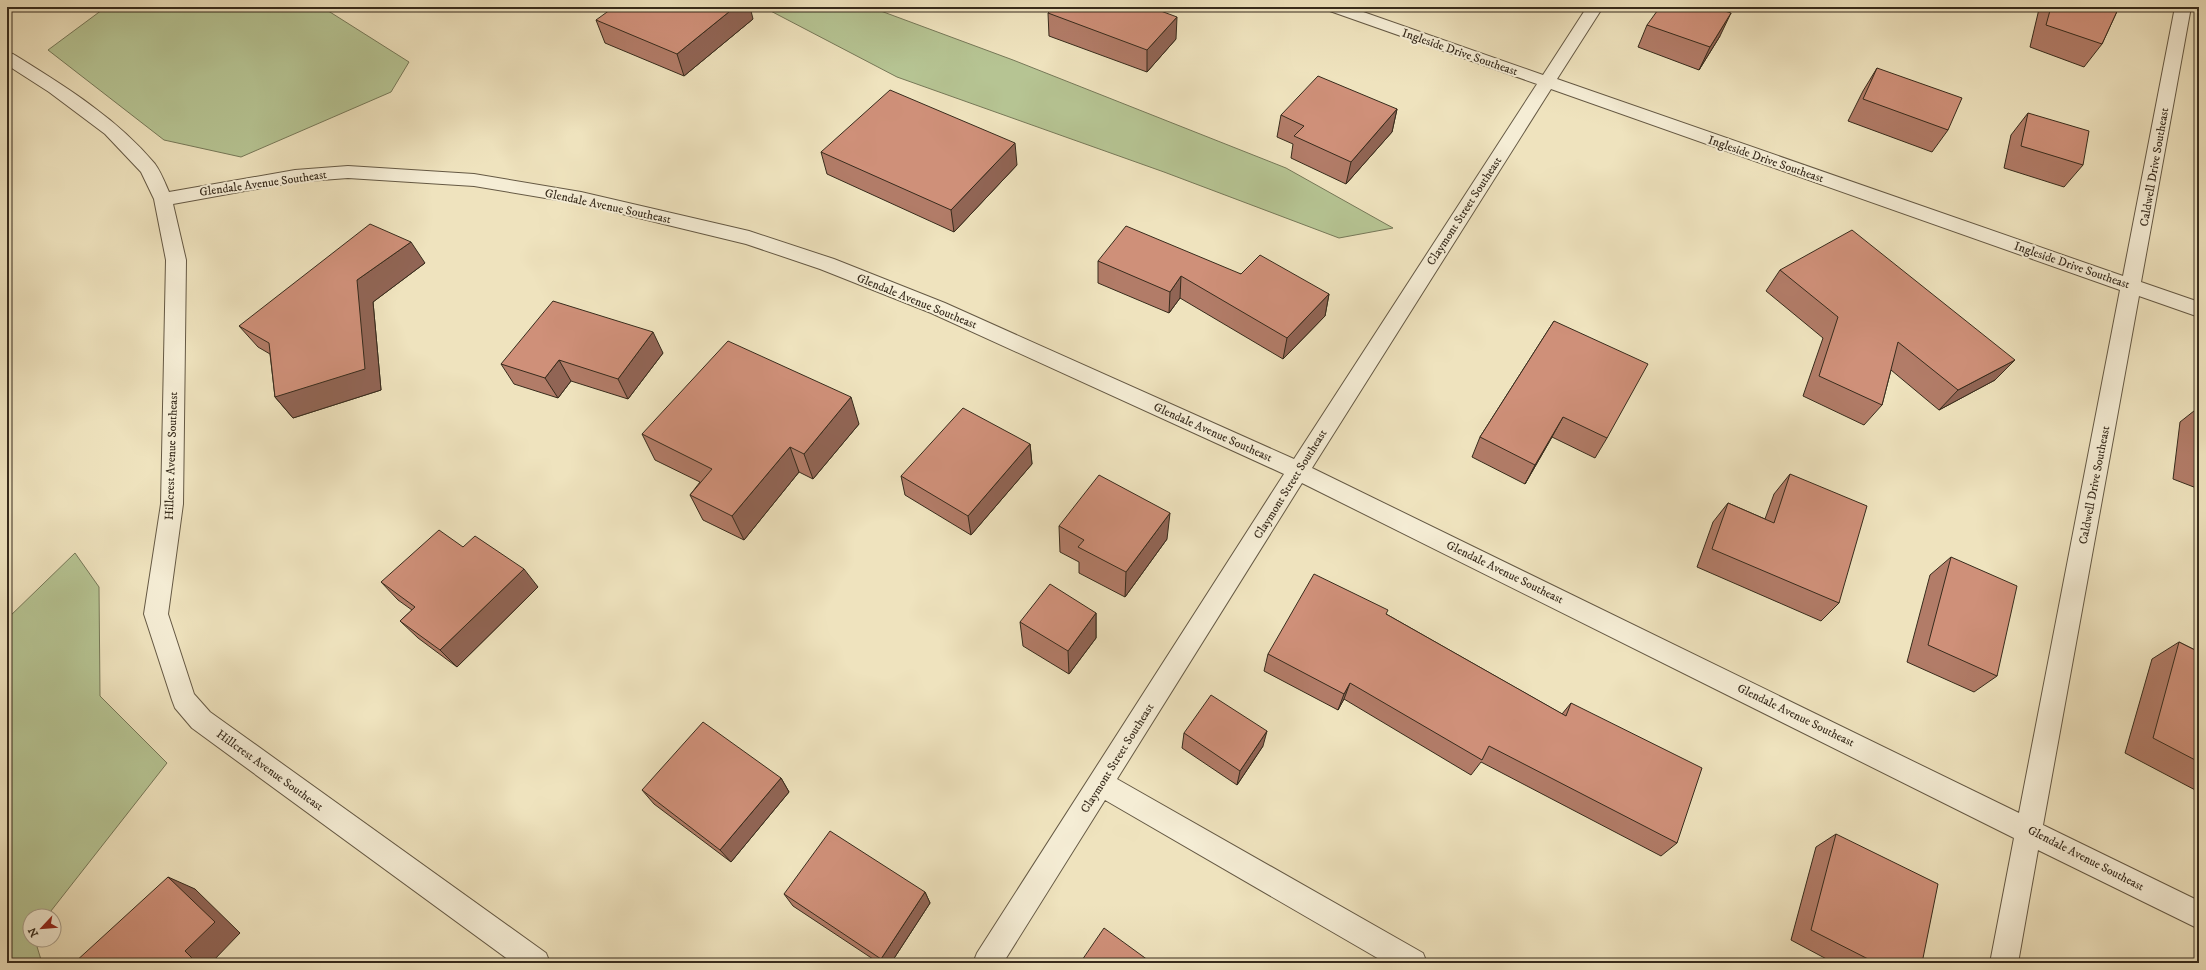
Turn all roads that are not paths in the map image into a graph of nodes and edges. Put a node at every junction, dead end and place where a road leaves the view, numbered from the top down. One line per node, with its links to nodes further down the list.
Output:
1 (1332, 7): 5 (street, Ingleside Drive Southeast)
2 (1595, 7): 5 (street, Claymont Street Southeast)
3 (2183, 7): 7 (street, Caldwell Drive Southeast)
4 (7, 58): 6 (street, Hillcrest Avenue Southeast)
5 (1546, 82): 7 (street, Ingleside Drive Southeast); 9 (street, Claymont Street Southeast)
6 (163, 199): 9 (street, Glendale Avenue Southeast); 13 (street, Hillcrest Avenue Southeast)
7 (2132, 286): 8 (street, Ingleside Drive Southeast); 11 (street, Caldwell Drive Southeast)
8 (2199, 310)
9 (1298, 470): 10 (street, Claymont Street Southeast); 11 (street, Glendale Avenue Southeast)
10 (1101, 784): 14 (street, Claymont Street Southeast); 15 (street)
11 (2029, 830): 12 (street, Glendale Avenue Southeast); 16 (street, Caldwell Drive Southeast)
12 (2199, 915)
13 (536, 963)
14 (987, 963)
15 (1413, 963)
16 (2004, 963)

